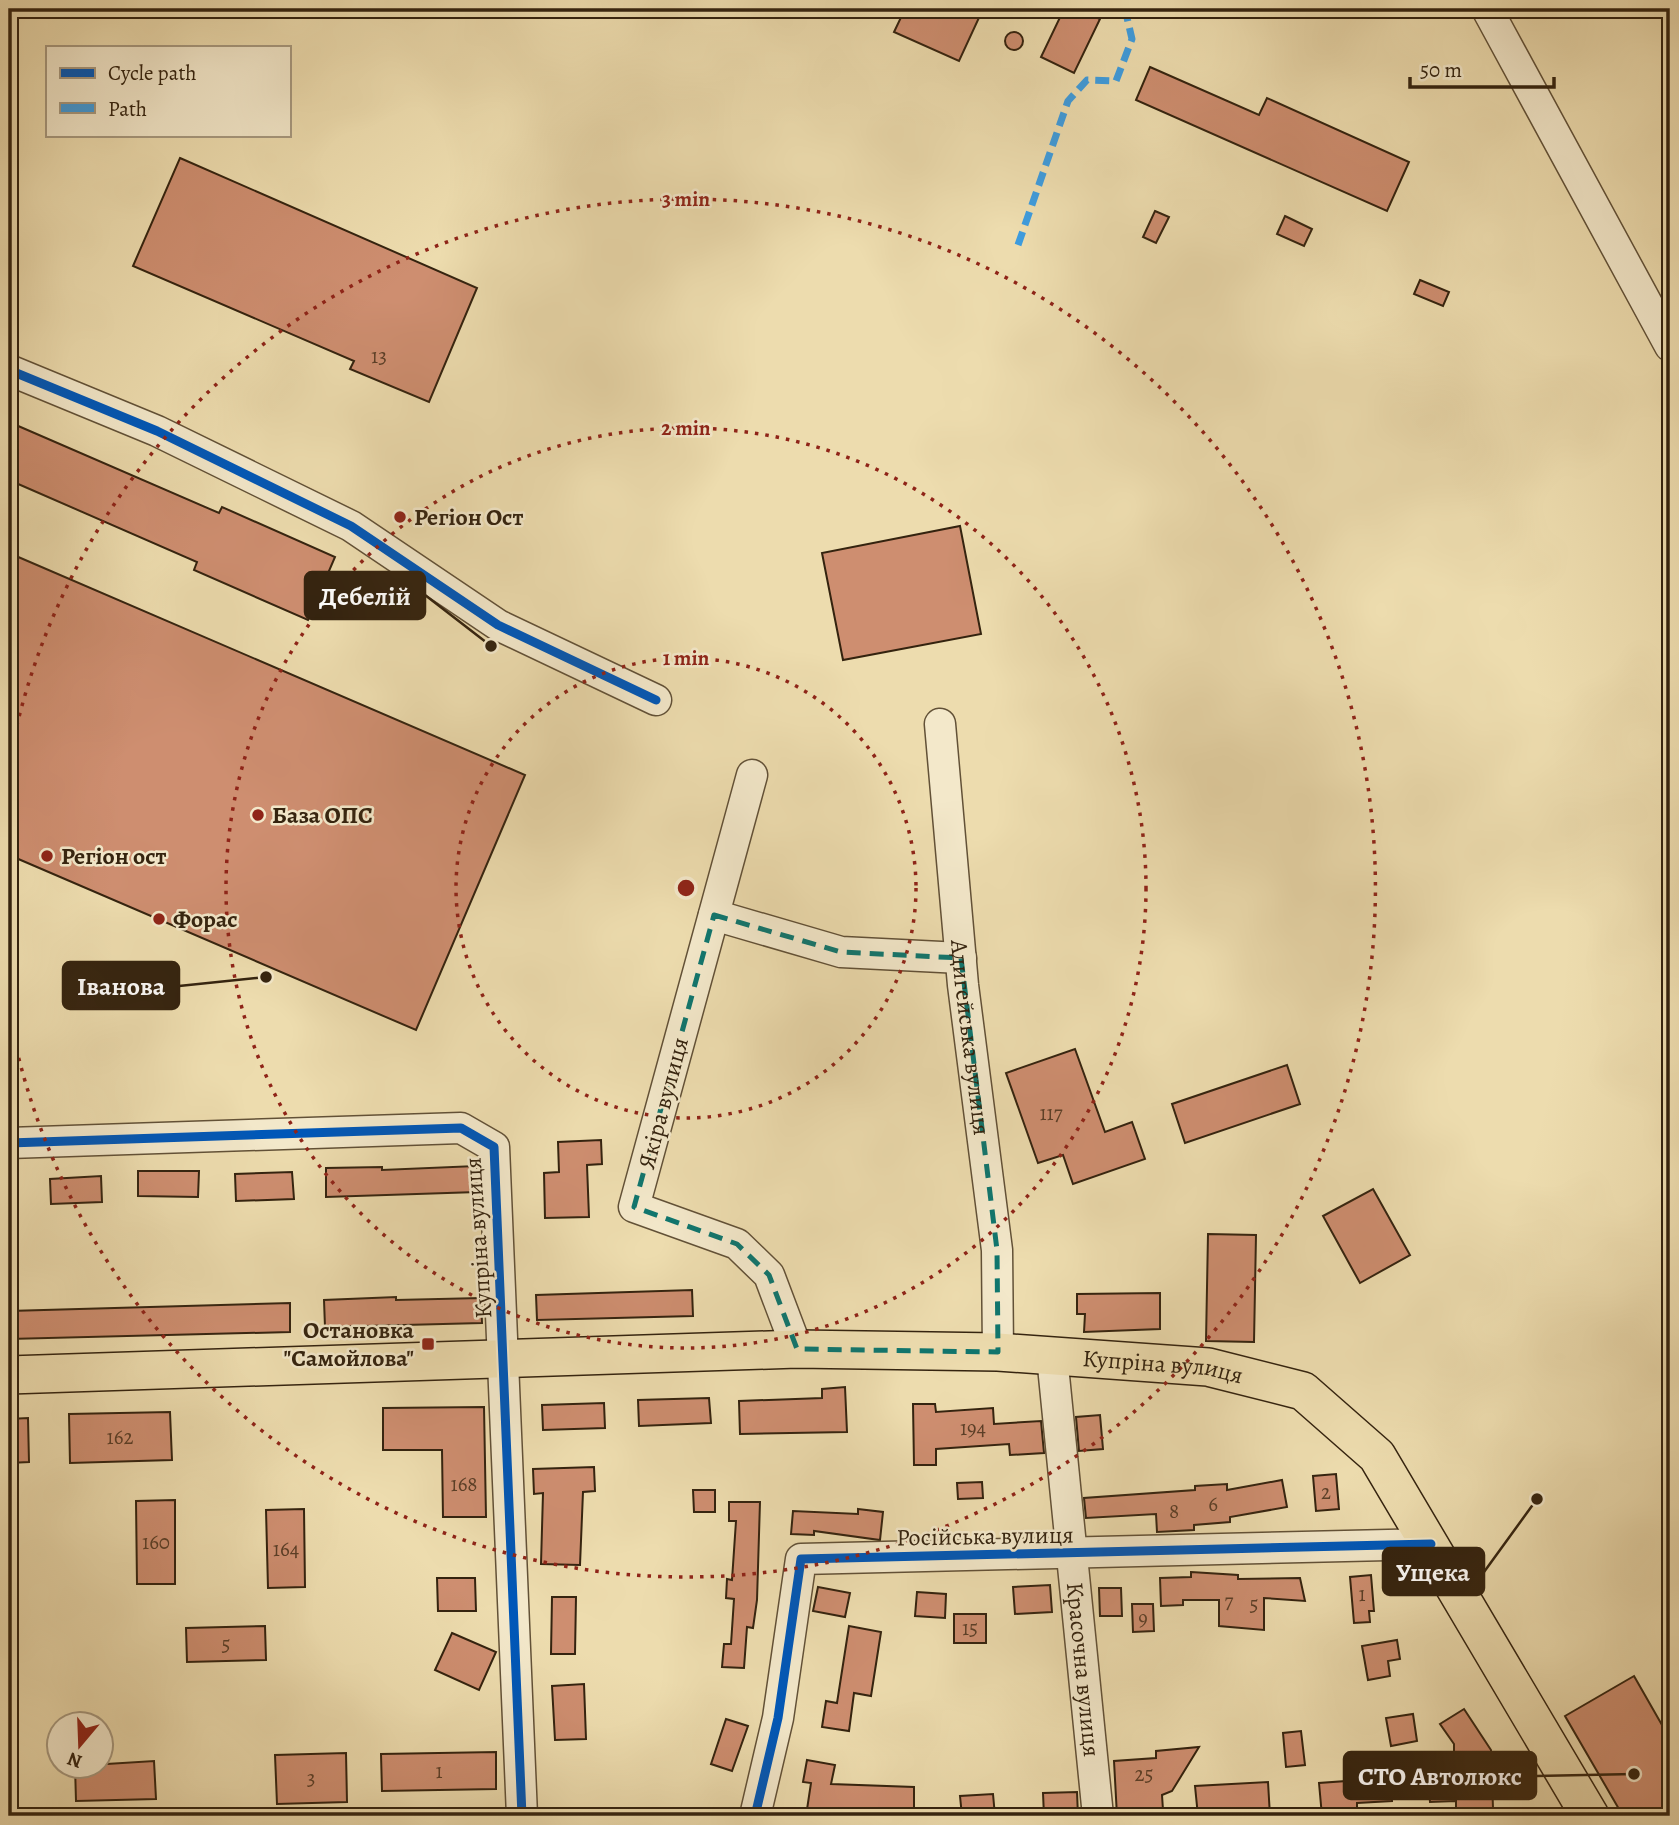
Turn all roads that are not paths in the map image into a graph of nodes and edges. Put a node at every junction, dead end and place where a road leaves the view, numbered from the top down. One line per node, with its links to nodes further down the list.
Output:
1 (1486, 9): 2 (street)
2 (1670, 346)
3 (9, 370): 4 (street)
4 (656, 700)
5 (940, 724): 8 (street, Адигейська вулиця)
6 (752, 775): 7 (street, Якіра вулиця)
7 (714, 915): 8 (street); 10 (street, Якіра вулиця)
8 (961, 958): 11 (street, Адигейська вулиця)
9 (9, 1143): 13 (street, Купріна вулиця)
10 (797, 1349): 11 (main road, Купріна вулиця); 13 (main road, Купріна вулиця)
11 (998, 1352): 12 (main road, Купріна вулиця)
12 (1052, 1356): 15 (main road, Купріна вулиця); 16 (street, Красочна вулиця)
13 (505, 1357): 14 (main road, Купріна вулиця); 17 (street, Купріна вулиця)
14 (9, 1375)
15 (1432, 1544): 16 (street, Російська вулиця); 20 (main road, Купріна вулиця)
16 (1069, 1553): 18 (street, Російська вулиця); 19 (street, Красочна вулиця)
17 (522, 1816)
18 (755, 1816)
19 (1098, 1816)
20 (1590, 1816)

